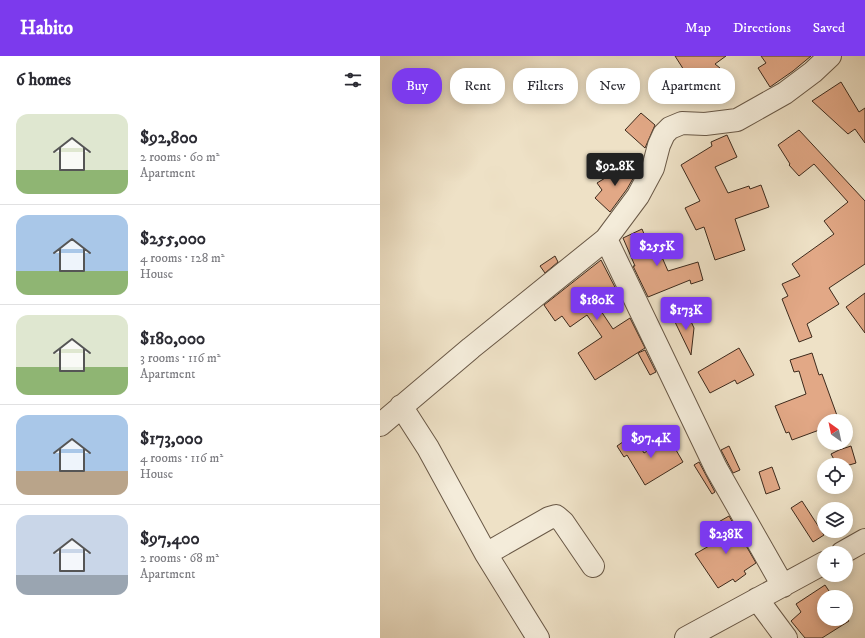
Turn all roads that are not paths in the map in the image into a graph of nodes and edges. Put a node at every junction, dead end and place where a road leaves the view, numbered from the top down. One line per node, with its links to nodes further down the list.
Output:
1 (830, 56): 2 (street)
2 (606, 239): 3 (street); 10 (street)
3 (401, 406): 4 (street); 7 (street)
4 (380, 425)
5 (865, 540): 6 (street)
6 (853, 547)
7 (486, 554): 8 (street); 12 (street)
8 (592, 566)
9 (817, 567): 10 (street)
10 (783, 586): 11 (street)
11 (757, 599): 13 (street); 14 (street)
12 (538, 638)
13 (686, 638)
14 (786, 638)

